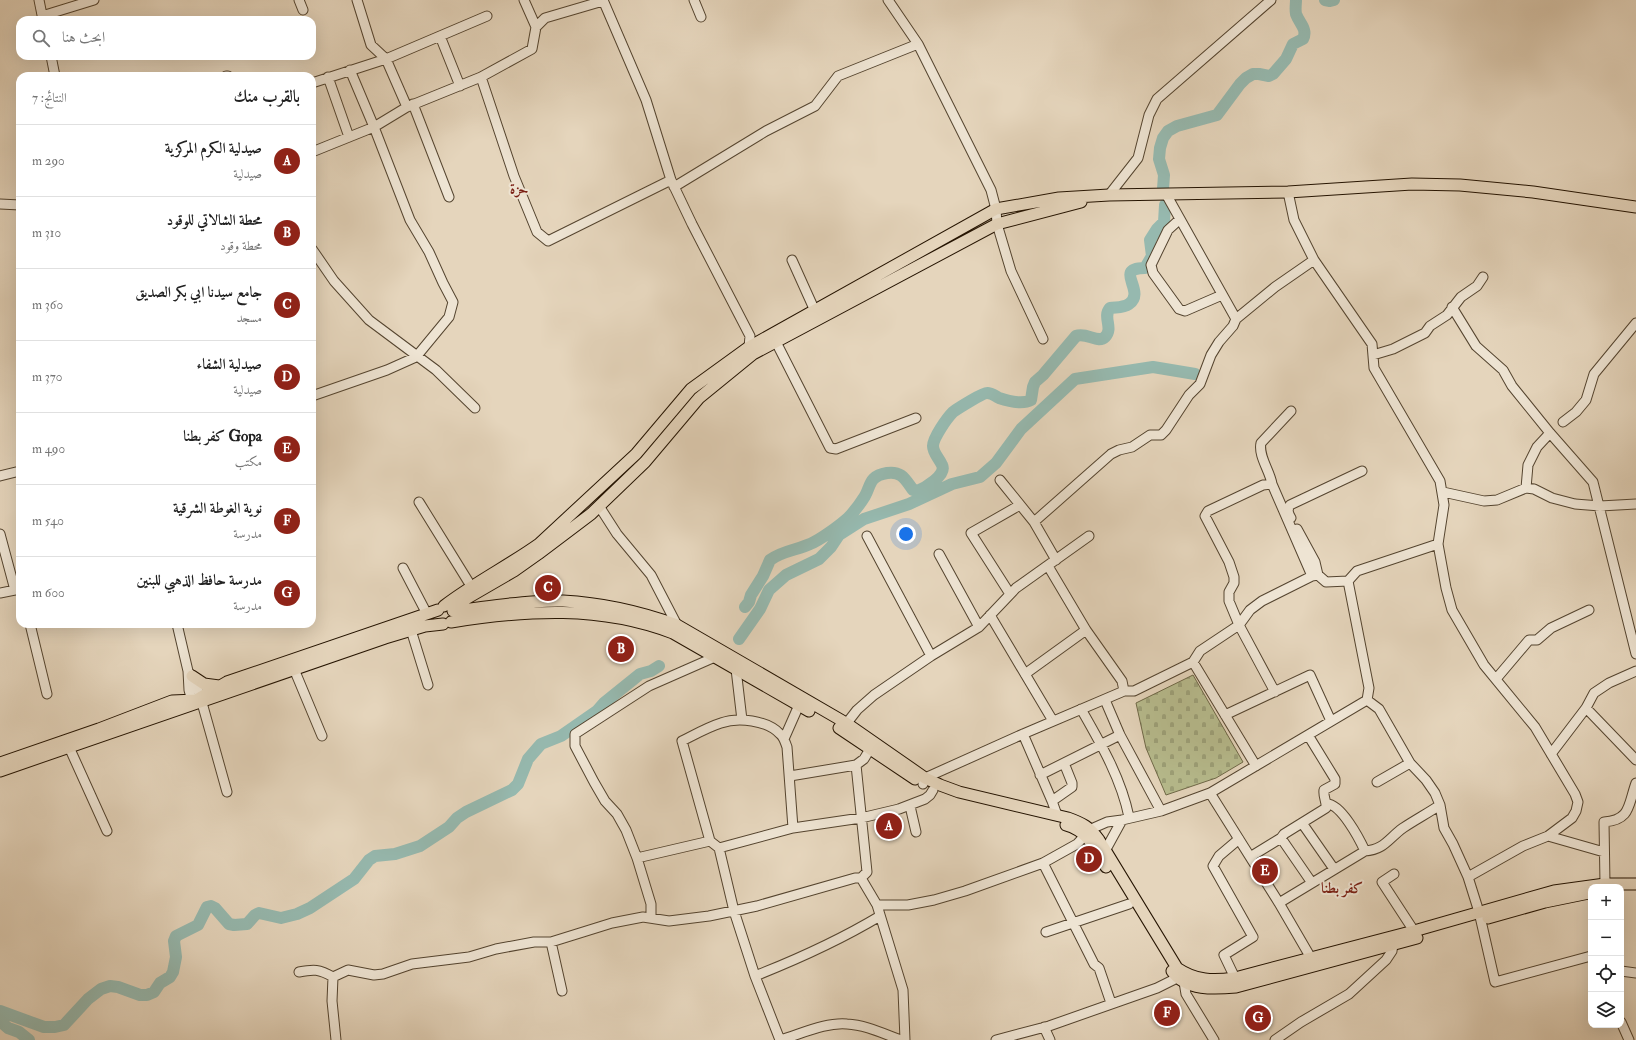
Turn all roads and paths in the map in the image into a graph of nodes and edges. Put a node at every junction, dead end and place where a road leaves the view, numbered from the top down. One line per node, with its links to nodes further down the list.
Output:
1 (39, 0): 11 (street)
2 (94, 0): 12 (street)
3 (299, 0): 10 (street)
4 (357, 0): 18 (street)
5 (524, 0): 15 (street)
6 (603, 0): 15 (street); 30 (street)
7 (694, 0): 14 (street)
8 (888, 0): 17 (street)
9 (1271, 0): 33 (street)
10 (303, 10)
11 (42, 16)
12 (48, 16)
13 (487, 16): 16 (street)
14 (701, 17)
15 (536, 27): 22 (street)
16 (440, 36): 18 (street); 25 (street)
17 (918, 44): 30 (street); 38 (street)
18 (386, 58): 20 (street); 26 (street)
19 (52, 60): 21 (street)
20 (350, 70): 23 (street); 27 (street)
21 (54, 72)
22 (481, 77): 25 (street); 30 (street)
23 (328, 78): 24 (street); 28 (street)
24 (316, 81)
25 (460, 86): 26 (street)
26 (410, 106): 27 (street); 34 (street)
27 (374, 127): 28 (street); 54 (street)
28 (349, 137): 29 (street)
29 (316, 150)
30 (672, 184): 52 (street)
31 (1288, 192): 32 (main road); 37 (main road); 43 (street)
32 (1166, 194): 33 (main road); 39 (street)
33 (1109, 195): 38 (main road); 40 (main road)
34 (449, 198)
35 (0, 204): 36 (street)
36 (16, 205)
37 (1636, 207)
38 (996, 209): 40 (street); 47 (main road)
39 (1180, 219): 45 (street); 45 (street)
40 (997, 224): 50 (street); 51 (main road)
41 (316, 255): 54 (street)
42 (792, 260): 47 (street)
43 (1314, 260): 48 (street); 53 (street)
44 (1484, 277): 46 (street)
45 (1222, 295): 48 (street)
46 (1452, 307): 53 (street); 60 (street)
47 (815, 311): 52 (main road)
48 (1236, 319): 73 (street)
49 (1636, 322): 59 (street)
50 (1043, 339)
51 (776, 342): 52 (main road); 58 (street)
52 (756, 345): 71 (main road); 85 (main road)
53 (1373, 355): 67 (street)
54 (416, 357): 55 (street); 56 (street)
55 (316, 395)
56 (475, 408)
57 (1291, 411): 65 (street)
58 (916, 418)
59 (1563, 422)
60 (1550, 433): 66 (street); 72 (street)
61 (1362, 471): 82 (street)
62 (16, 472): 63 (street)
63 (0, 476)
64 (1000, 480): 70 (street)
65 (1272, 484): 82 (street); 94 (street)
66 (1526, 488): 67 (street); 72 (street)
67 (1443, 492): 77 (street)
68 (419, 502): 85 (street)
69 (1636, 504): 72 (street)
70 (1020, 505): 73 (street); 88 (street)
71 (599, 506): 90 (main road); 93 (street)
72 (1600, 506): 100 (street)
73 (1034, 522): 79 (street)
74 (0, 534): 83 (street)
75 (867, 536): 101 (street)
76 (1089, 536): 79 (street)
77 (1438, 544): 84 (street); 109 (street)
78 (939, 554): 95 (street)
79 (1056, 560): 80 (street)
80 (1048, 566): 88 (street); 99 (street)
81 (404, 568): 91 (street)
82 (1315, 575): 84 (street); 94 (street)
83 (16, 580)
84 (1348, 581): 116 (street)
85 (471, 586): 90 (main road)
86 (16, 589): 87 (street)
87 (0, 592)
88 (1010, 594): 92 (street)
89 (1589, 610): 109 (street)
90 (447, 613): 91 (main road); 93 (main road); 98 (main road); 102 (main road)
91 (427, 614): 111 (main road)
92 (990, 615): 95 (street); 108 (street)
93 (677, 625): 126 (main road)
94 (1239, 626): 103 (street); 113 (street)
95 (979, 627): 101 (street)
96 (31, 628): 114 (street)
97 (178, 628): 107 (street)
98 (411, 630): 104 (main road); 110 (street)
99 (1086, 630): 108 (street); 112 (street)
100 (1636, 650)
101 (931, 656): 126 (street)
102 (715, 657): 105 (main road); 174 (street)
103 (1193, 662): 112 (street); 122 (street)
104 (294, 669): 117 (main road); 130 (street)
105 (736, 669): 118 (main road); 123 (street)
106 (1636, 671): 119 (street)
107 (190, 673): 111 (main road); 117 (street)
108 (1025, 674): 124 (street)
109 (1496, 679): 135 (street)
110 (428, 685)
111 (219, 686): 117 (main road)
112 (1124, 691): 115 (street)
113 (1275, 692): 122 (street); 125 (street)
114 (47, 694)
115 (1105, 700): 120 (street); 128 (street)
116 (1367, 700): 125 (street); 140 (street)
117 (196, 701): 121 (main road); 150 (street)
118 (800, 705): 126 (main road); 131 (street)
119 (1586, 708): 135 (street); 137 (street)
120 (1081, 710): 124 (street); 132 (street)
121 (157, 711): 133 (main road); 136 (main road)
122 (1225, 715): 142 (street)
123 (742, 720): 131 (street); 168 (street)
124 (1053, 721): 127 (street)
125 (1331, 721): 129 (street)
126 (844, 726): 134 (main road); 146 (main road)
127 (1023, 734): 144 (street); 146 (street)
128 (1120, 735): 132 (street); 156 (street)
129 (1308, 735): 142 (street); 153 (street)
130 (322, 736)
131 (784, 739): 145 (street)
132 (1101, 744): 139 (street); 159 (street)
133 (69, 747): 136 (main road); 162 (street)
134 (870, 749): 141 (street); 146 (main road)
135 (1551, 754): 165 (street)
136 (26, 759): 138 (main road); 143 (main road)
137 (1636, 760)
138 (0, 763)
139 (1064, 763): 144 (street); 152 (street)
140 (1410, 763): 147 (street); 154 (street)
141 (856, 765): 145 (street); 158 (street)
142 (1256, 766): 151 (street)
143 (0, 771)
144 (1040, 775): 152 (street)
145 (790, 776): 161 (street)
146 (924, 781): 149 (main road); 157 (main road)
147 (1376, 782)
148 (1636, 783): 172 (street)
149 (933, 790): 155 (street); 164 (main road)
150 (227, 792)
151 (1210, 793): 156 (street); 167 (street)
152 (1052, 801): 157 (street)
153 (1327, 804): 160 (street); 171 (street)
154 (1440, 805): 171 (street); 178 (street)
155 (910, 806): 158 (street); 163 (street)
156 (1161, 811): 159 (street)
157 (1056, 815): 164 (main road)
158 (861, 818): 161 (street); 179 (street)
159 (1126, 819): 164 (street); 170 (street)
160 (1302, 823): 166 (street); 176 (street)
161 (793, 828): 169 (street)
162 (107, 831)
163 (916, 832)
164 (1088, 832): 170 (main road); 175 (street); 189 (main road)
165 (1548, 836): 172 (street); 178 (street)
166 (1281, 838): 173 (street); 180 (street)
167 (1239, 839): 173 (street); 207 (street)
168 (710, 841): 169 (street); 174 (street)
169 (719, 848): 191 (street)
170 (1105, 851): 207 (main road)
171 (1364, 851): 176 (street)
172 (1604, 852): 181 (street)
173 (1250, 857): 188 (street)
174 (637, 858): 194 (street)
175 (1043, 863): 190 (street); 195 (street)
176 (1334, 869): 180 (street)
177 (1394, 874): 196 (street)
178 (1468, 876): 193 (street)
179 (862, 878): 190 (street); 191 (street)
180 (1312, 883): 188 (street)
181 (1604, 884)
182 (1636, 884): 183 (main road)
183 (1624, 885)
184 (1588, 888): 193 (main road)
185 (1624, 891): 186 (main road)
186 (1636, 891)
187 (1588, 894): 193 (main road)
188 (1278, 902): 201 (street)
189 (1129, 904): 195 (street); 208 (main road)
190 (877, 905): 192 (street)
191 (734, 911): 194 (street); 205 (street)
192 (880, 916): 205 (street); 215 (street)
193 (1480, 916): 196 (main road); 199 (main road); 200 (street)
194 (651, 917): 198 (street)
195 (1073, 923): 197 (street); 210 (street)
196 (1414, 931): 201 (main road)
197 (1046, 932)
198 (551, 942): 206 (street); 209 (street)
199 (1393, 944): 208 (main road); 219 (street)
200 (1588, 957)
201 (1310, 958): 207 (main road)
202 (1624, 971): 204 (street)
203 (299, 972): 206 (street)
204 (1636, 973)
205 (755, 976): 214 (street)
206 (333, 977): 213 (street)
207 (1235, 978)
208 (1180, 980): 210 (street); 218 (street)
209 (562, 991)
210 (1111, 1003): 211 (street)
211 (1044, 1027): 216 (street); 217 (street)
212 (1624, 1028): 220 (street)
213 (336, 1040)
214 (901, 1040)
215 (904, 1040)
216 (996, 1040)
217 (1050, 1040)
218 (1214, 1040)
219 (1275, 1040)
220 (1629, 1040)

